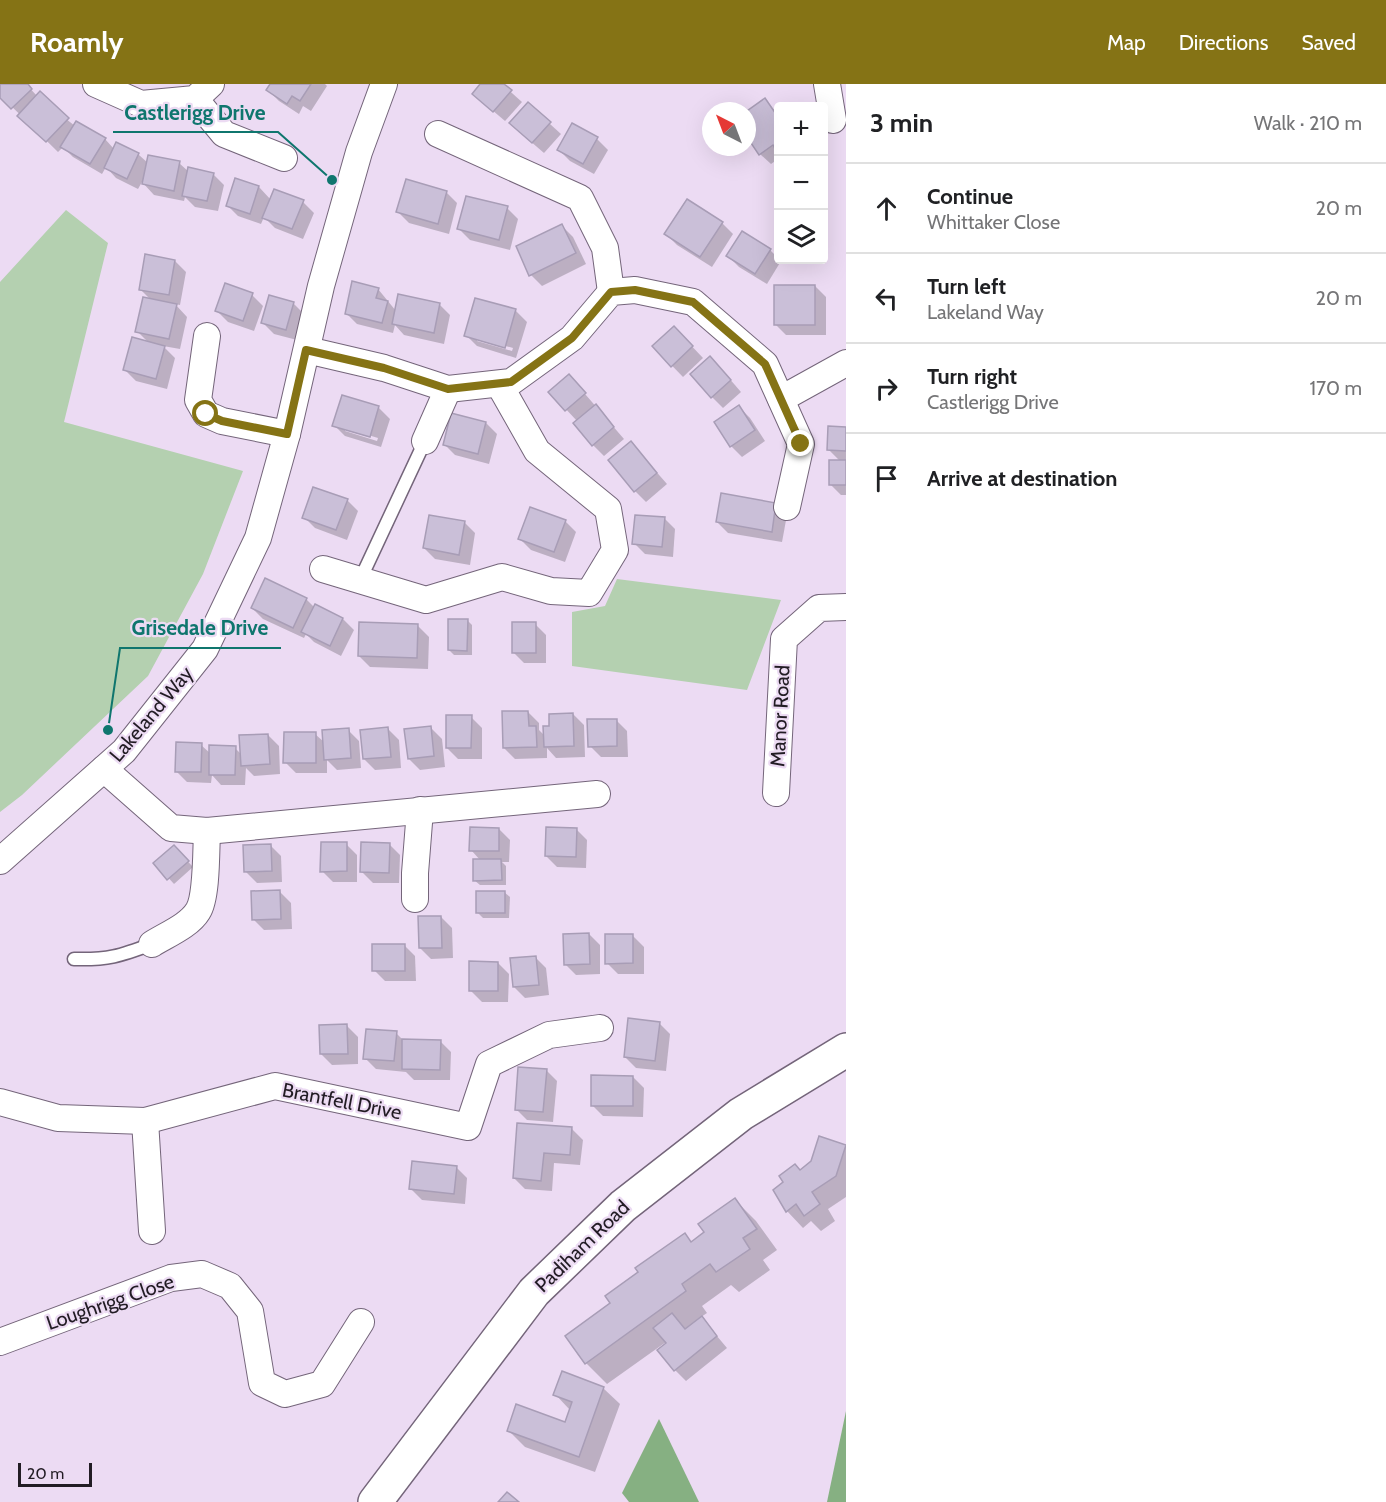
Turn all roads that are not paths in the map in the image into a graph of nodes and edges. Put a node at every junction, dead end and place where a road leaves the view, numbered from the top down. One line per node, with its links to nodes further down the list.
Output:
1 (96, 84): 4 (street)
2 (384, 84): 10 (street, Lakeland Way)
3 (827, 84): 5 (street)
4 (203, 92): 7 (street)
5 (833, 120)
6 (438, 134): 8 (street)
7 (284, 158)
8 (611, 292): 12 (street); 14 (street)
9 (207, 336): 15 (street)
10 (306, 350): 13 (street); 15 (street, Lakeland Way)
11 (846, 363): 14 (street)
12 (499, 384): 13 (street); 19 (street)
13 (448, 389): 16 (street)
14 (781, 399): 17 (street)
15 (287, 434): 21 (street, Lakeland Way)
16 (424, 441): 19 (lane)
17 (787, 507)
18 (323, 569): 19 (street)
19 (360, 580)
20 (846, 607): 22 (street, Manor Road)
21 (104, 769): 25 (street); 26 (street, Lakeland Way)
22 (776, 793)
23 (597, 794): 24 (street)
24 (420, 810): 25 (street); 27 (street)
25 (207, 831): 28 (street)
26 (0, 861)
27 (415, 899)
28 (152, 944): 29 (lane)
29 (74, 959)
30 (600, 1028): 33 (street, Brantfell Drive)
31 (846, 1050): 37 (main road, Padiham Road)
32 (0, 1102): 33 (street, Brantfell Drive)
33 (145, 1121): 34 (street)
34 (152, 1231)
35 (361, 1322): 36 (street, Loughrigg Close)
36 (0, 1342)
37 (380, 1500)

